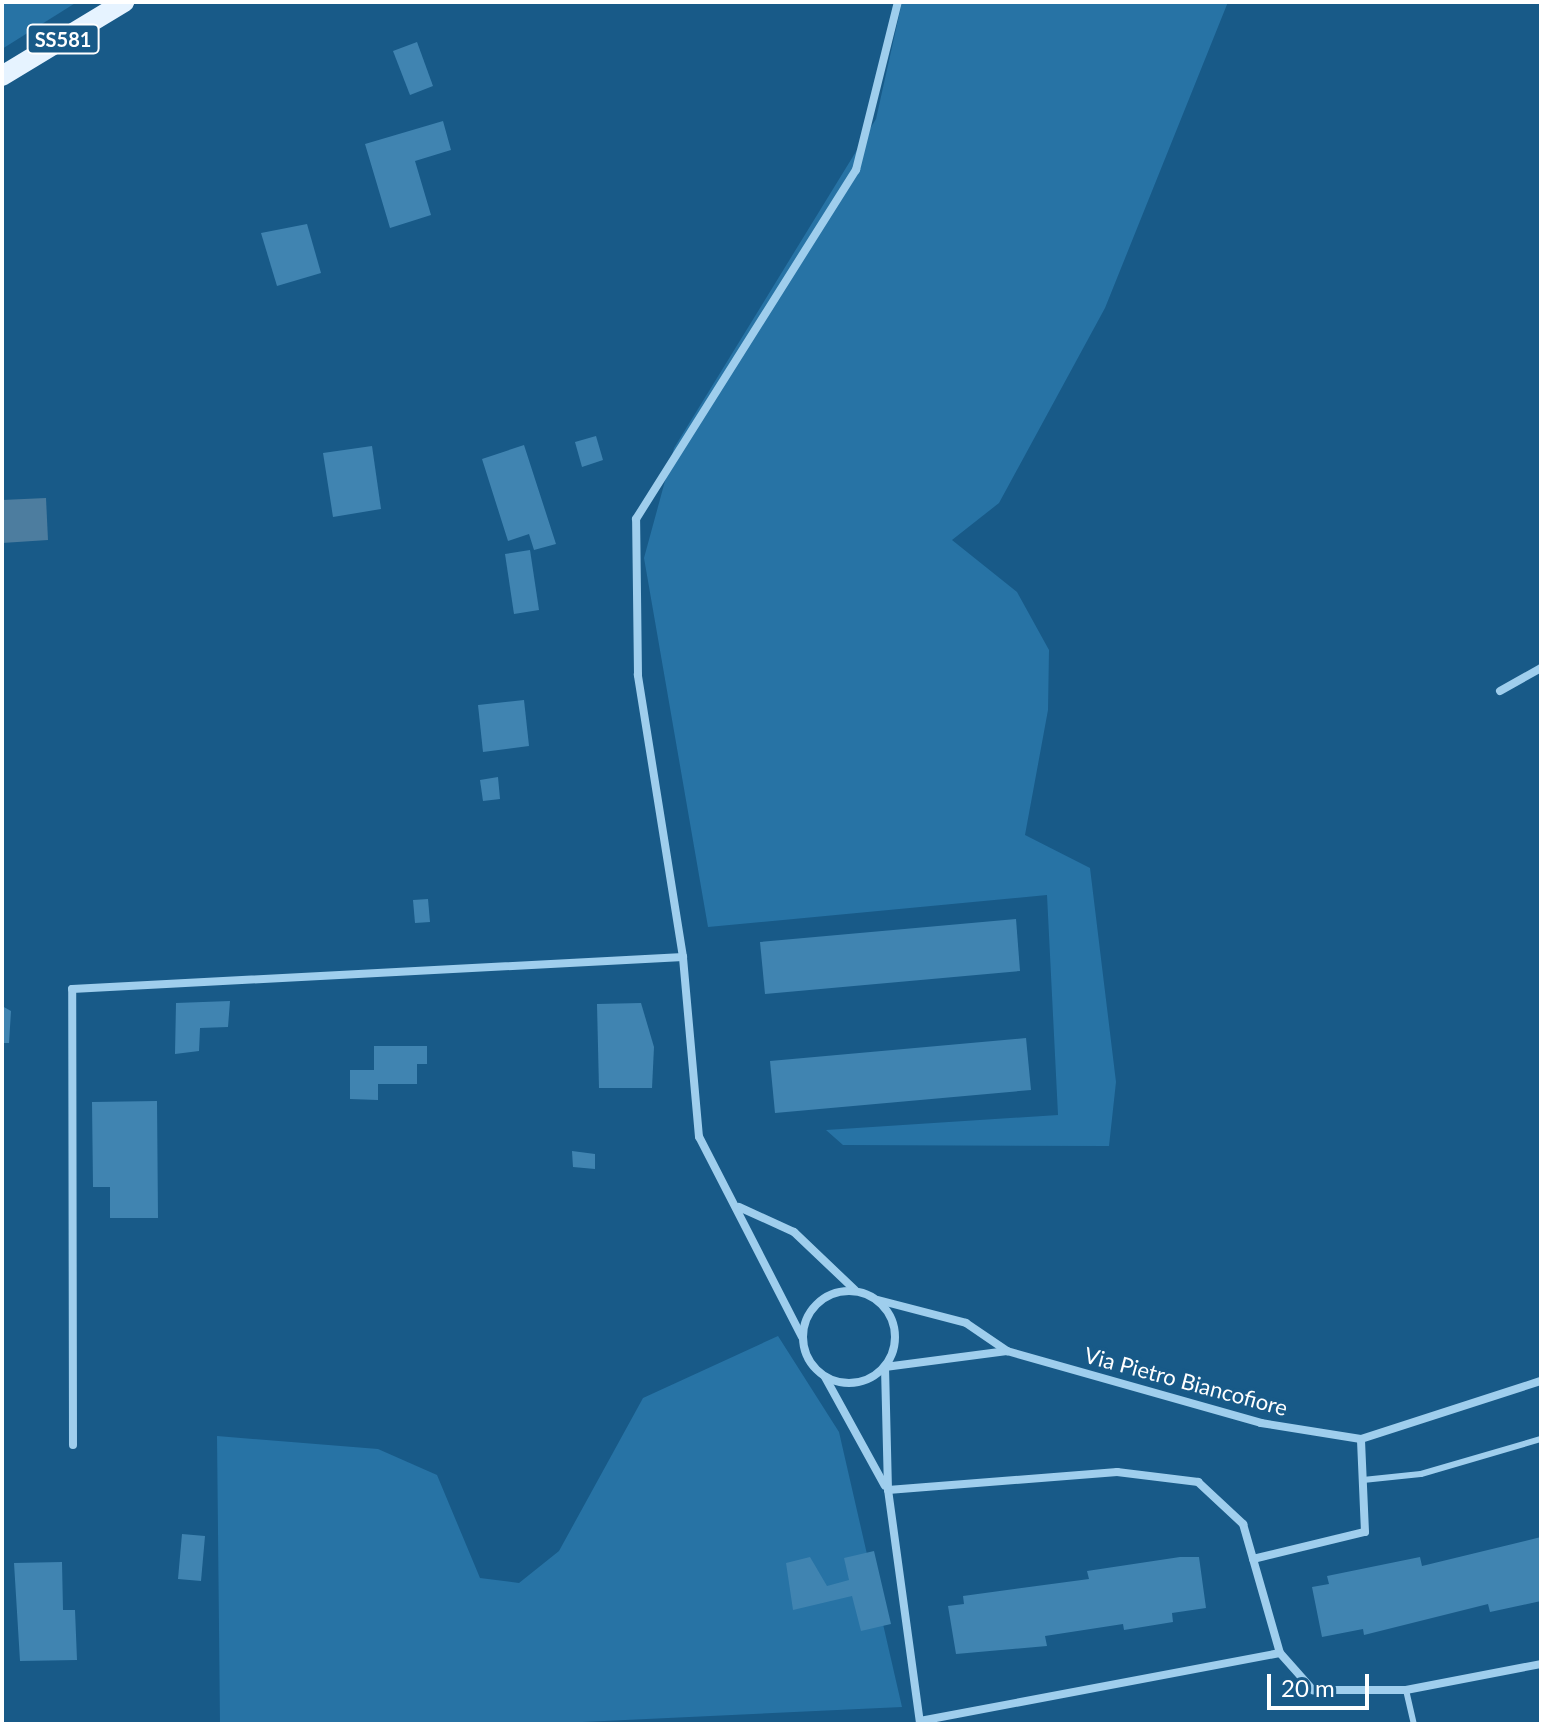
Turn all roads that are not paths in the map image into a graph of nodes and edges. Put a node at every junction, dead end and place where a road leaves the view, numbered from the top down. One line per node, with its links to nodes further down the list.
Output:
1 (124, 2): 3 (main road, SS581)
2 (898, 2): 6 (street)
3 (2, 76)
4 (1541, 668): 5 (street)
5 (1500, 691)
6 (683, 957): 7 (street); 17 (street)
7 (738, 1207): 8 (street); 10 (street)
8 (855, 1290): 9 (street); 10 (street)
9 (878, 1300): 11 (street); 12 (street)
10 (802, 1337): 13 (street)
11 (1007, 1351): 12 (street); 15 (street, Via Pietro Biancofiore)
12 (885, 1367): 13 (street); 19 (street)
13 (825, 1377): 19 (street)
14 (1541, 1381): 15 (street, Via Pietro Biancofiore)
15 (1361, 1439): 18 (street)
16 (1541, 1439): 18 (lane)
17 (73, 1445)
18 (1363, 1480): 20 (street)
19 (888, 1490): 20 (street); 24 (street)
20 (1253, 1559): 21 (street)
21 (1280, 1653): 23 (street); 24 (street)
22 (1541, 1664): 23 (street)
23 (1406, 1690): 25 (lane)
24 (920, 1722)
25 (1414, 1724)

